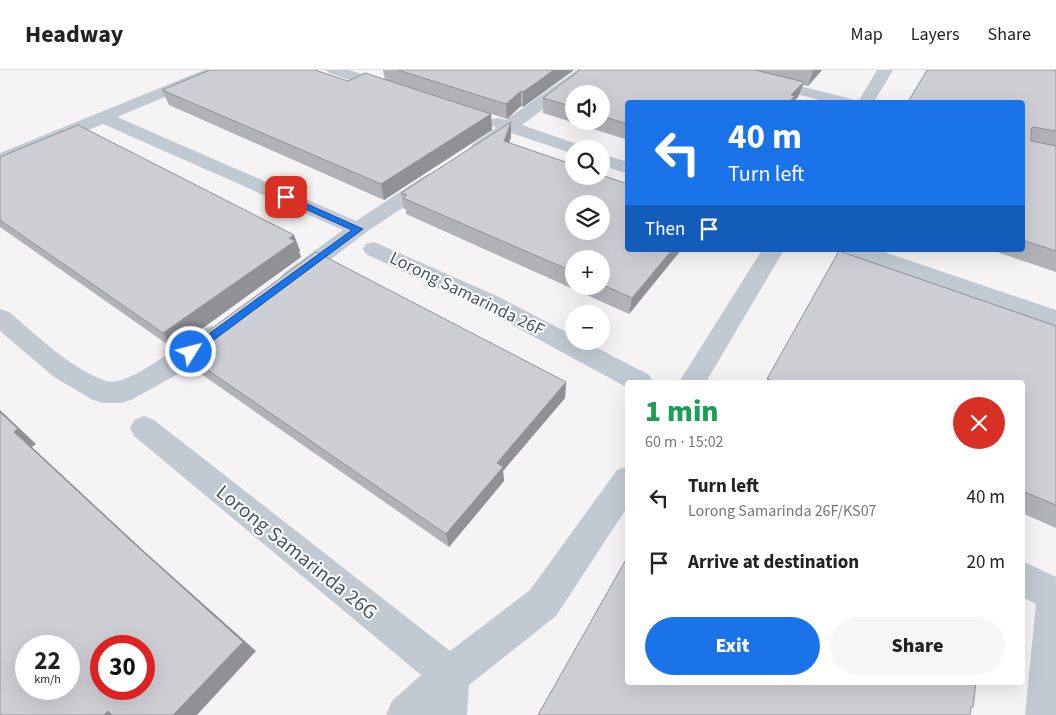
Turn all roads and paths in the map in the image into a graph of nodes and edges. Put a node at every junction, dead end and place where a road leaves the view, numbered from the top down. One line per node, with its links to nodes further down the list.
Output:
1 (217, 70): 10 (street)
2 (334, 70): 6 (street)
3 (587, 70): 12 (street)
4 (717, 70): 8 (street)
5 (885, 70): 9 (street)
6 (361, 73): 7 (street)
7 (410, 95)
8 (838, 100)
9 (867, 100)
10 (104, 118): 14 (street); 17 (street)
11 (483, 118): 12 (street)
12 (511, 127): 13 (street); 17 (street)
13 (565, 146)
14 (0, 160)
15 (610, 162): 16 (street)
16 (625, 167)
17 (358, 229): 21 (street)
18 (374, 249): 25 (street, Lorong Samarinda 26F)
19 (773, 252): 26 (street)
20 (862, 252): 23 (street)
21 (279, 287)
22 (0, 318): 24 (street)
23 (1056, 319)
24 (232, 322)
25 (635, 380)
26 (693, 380)
27 (144, 428): 31 (street, Lorong Samarinda 26G)
28 (625, 483): 31 (street)
29 (1025, 580): 30 (street)
30 (1056, 595): 34 (street)
31 (450, 675): 32 (street); 33 (street)
32 (406, 715)
33 (447, 715)
34 (1045, 715)

